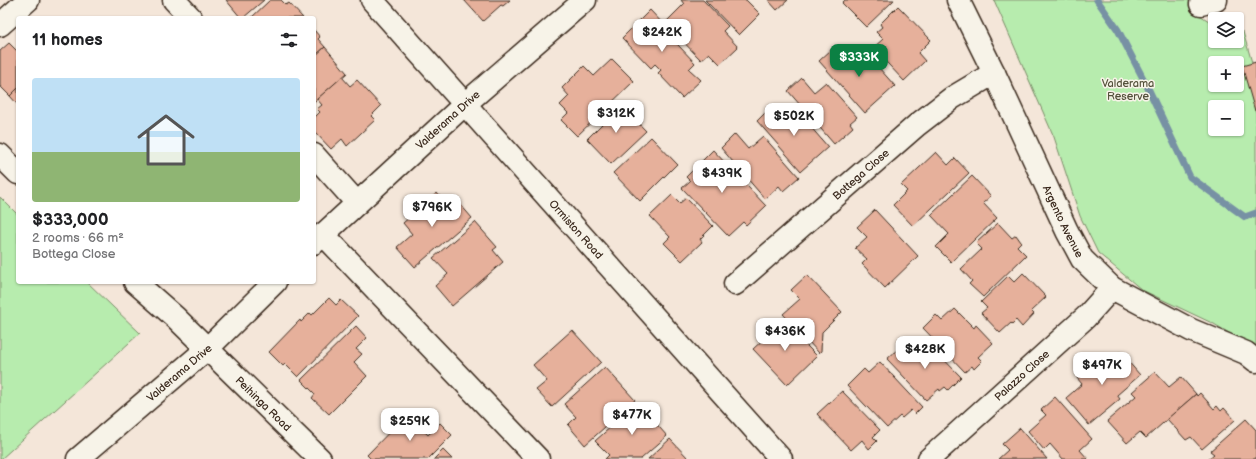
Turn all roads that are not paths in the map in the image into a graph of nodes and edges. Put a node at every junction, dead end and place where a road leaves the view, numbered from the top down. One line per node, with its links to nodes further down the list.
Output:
1 (28, 0): 7 (street)
2 (174, 0): 6 (street)
3 (372, 0): 9 (street, Ormiston Road)
4 (585, 0): 9 (street, Valderama Drive)
5 (958, 0): 8 (street, Argento Avenue)
6 (189, 16)
7 (0, 25)
8 (994, 73): 17 (street, Bottega Close); 18 (street, Argento Avenue)
9 (465, 104): 13 (street, Valderama Drive); 24 (street, Ormiston Road)
10 (0, 155): 12 (street)
11 (316, 157): 13 (street)
12 (16, 171)
13 (357, 203): 14 (street, Valderama Drive)
14 (318, 239): 23 (street)
15 (137, 284): 19 (street, Peihinga Road)
16 (273, 284): 19 (street, Valderama Drive)
17 (735, 284)
18 (1112, 288): 20 (street, Argento Avenue); 25 (street, Palazzo Close)
19 (208, 348): 21 (street, Valderama Drive); 22 (street, Peihinga Road)
20 (1256, 361)
21 (78, 459)
22 (320, 459)
23 (538, 459)
24 (781, 459)
25 (929, 459)

